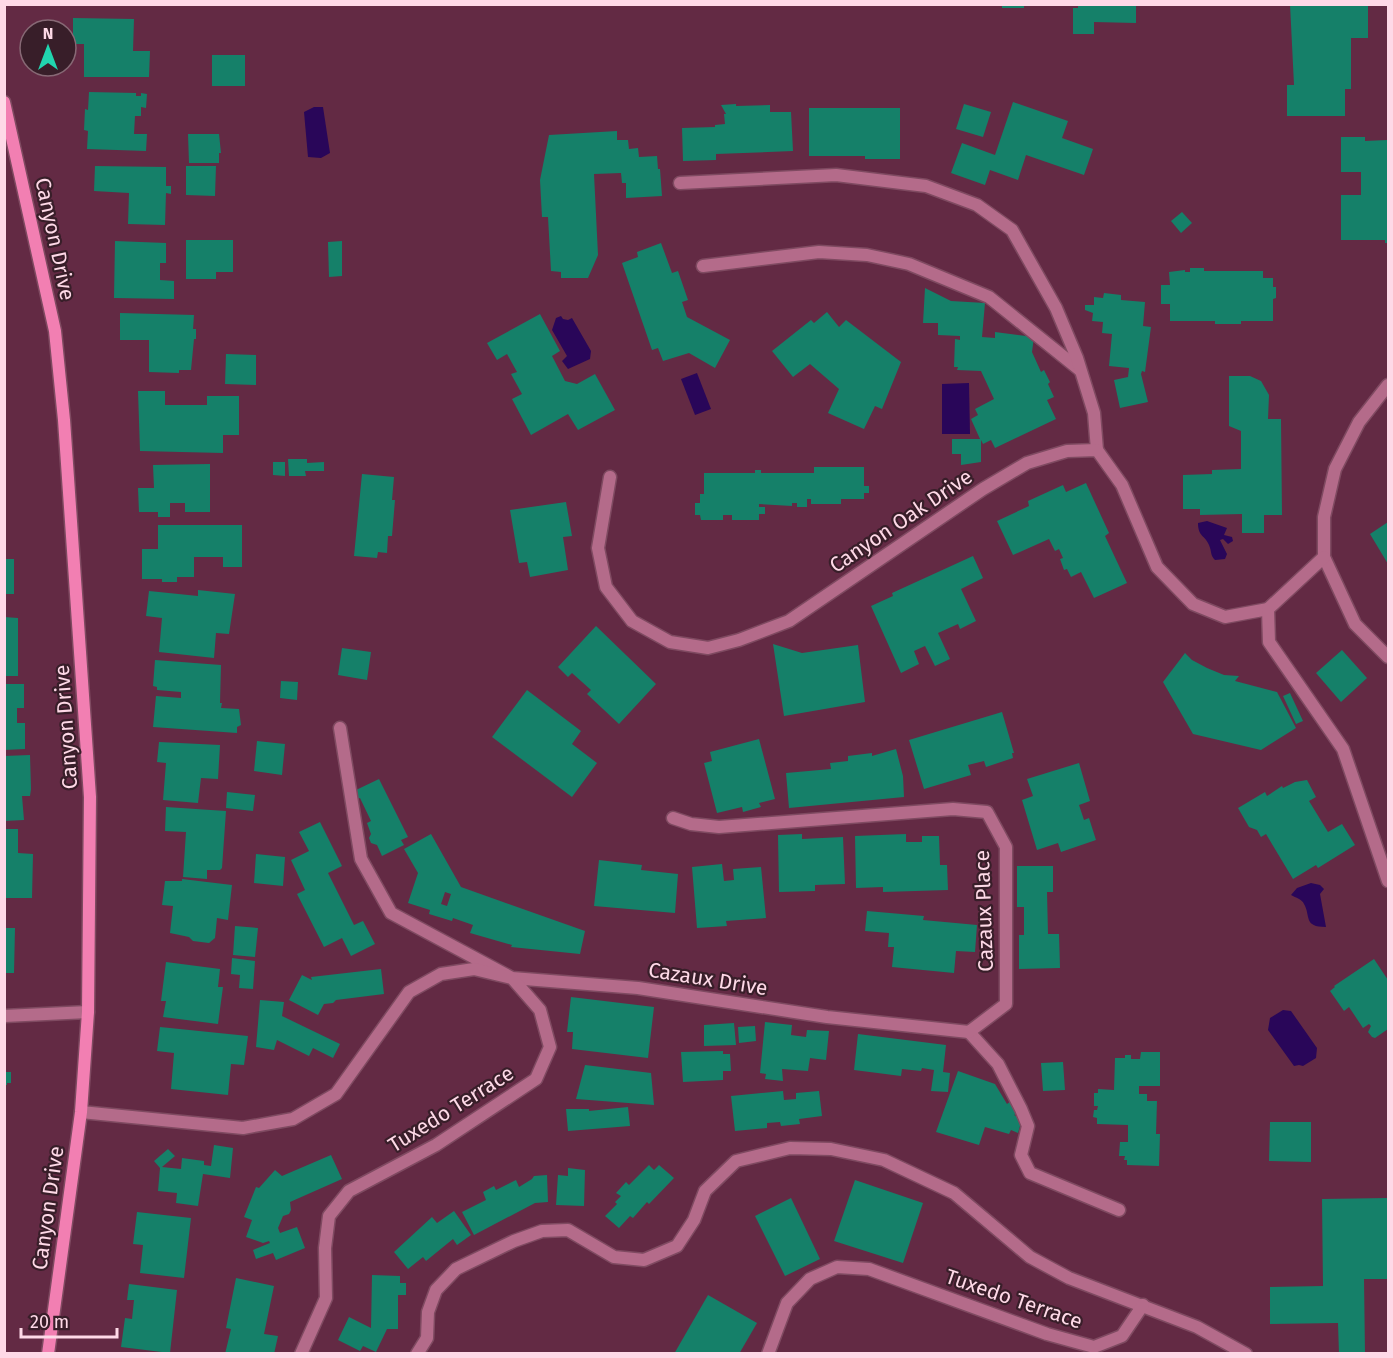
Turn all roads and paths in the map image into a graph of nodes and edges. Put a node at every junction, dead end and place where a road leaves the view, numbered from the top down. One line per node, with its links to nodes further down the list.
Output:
1 (4, 102): 15 (street, Canyon Drive)
2 (680, 183): 4 (street)
3 (703, 266): 4 (street)
4 (1080, 370): 6 (street)
5 (1389, 385): 8 (street)
6 (1097, 450): 7 (street, Canyon Oak Drive); 9 (street)
7 (610, 477)
8 (1324, 557): 9 (street); 10 (street)
9 (1268, 609): 13 (street)
10 (1389, 657)
11 (340, 728): 14 (street, Cazaux Drive)
12 (673, 819): 17 (street, Cazaux Place)
13 (1389, 881)
14 (512, 978): 17 (street, Cazaux Drive); 18 (street); 22 (street, Tuxedo Terrace)
15 (88, 1012): 16 (street); 18 (street, Canyon Drive)
16 (4, 1016)
17 (969, 1032): 19 (street)
18 (81, 1112): 21 (street, Canyon Drive)
19 (1119, 1210)
20 (1143, 1305): 23 (street, Tuxedo Terrace); 24 (street, Tuxedo Terrace); 25 (street)
21 (48, 1353)
22 (301, 1353)
23 (417, 1353)
24 (768, 1353)
25 (1246, 1353)

